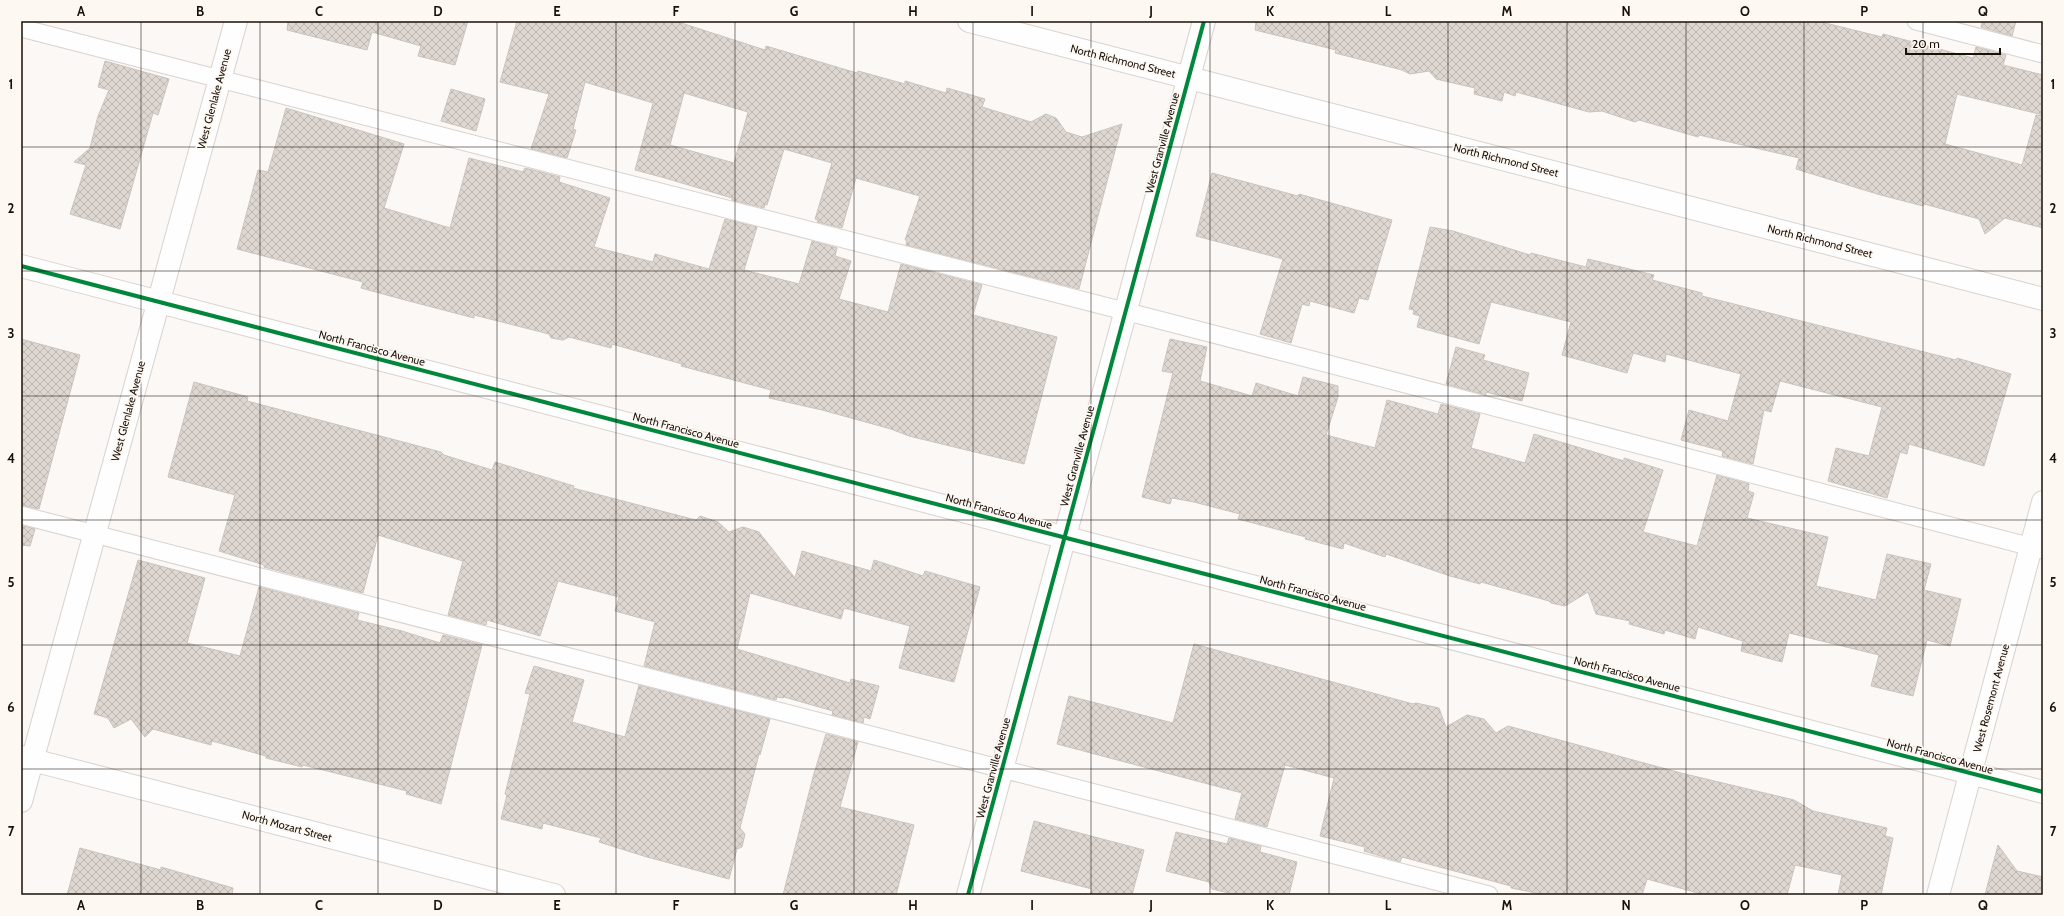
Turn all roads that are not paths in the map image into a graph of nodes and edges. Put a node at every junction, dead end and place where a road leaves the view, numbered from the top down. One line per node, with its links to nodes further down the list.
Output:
1 (236, 21): 8 (street, West Glenlake Avenue)
2 (969, 21): 7 (street, North Richmond Street)
3 (1204, 21): 7 (street, West Granville Avenue)
4 (1916, 21): 6 (lane)
5 (21, 28): 8 (lane)
6 (2043, 54)
7 (1188, 78): 10 (street, North Richmond Street); 12 (street, West Granville Avenue)
8 (219, 80): 11 (street, West Glenlake Avenue); 12 (lane)
9 (21, 266): 11 (street, North Francisco Avenue)
10 (2043, 298)
11 (158, 302): 15 (street, West Glenlake Avenue); 16 (street, North Francisco Avenue)
12 (1126, 311): 16 (street, West Granville Avenue); 17 (lane)
13 (2043, 502): 17 (street, West Rosemont Avenue)
14 (21, 515): 15 (lane)
15 (94, 534): 18 (street, West Glenlake Avenue); 19 (lane)
16 (1064, 537): 19 (street, West Granville Avenue); 20 (street, North Francisco Avenue)
17 (2037, 549): 20 (street, West Rosemont Avenue)
18 (27, 758): 22 (street, West Glenlake Avenue); 23 (street, North Mozart Street)
19 (1002, 769): 24 (street, West Granville Avenue); 25 (lane)
20 (1970, 773): 21 (street, North Francisco Avenue); 26 (street, West Rosemont Avenue)
21 (2043, 792)
22 (21, 801)
23 (554, 895)
24 (968, 895)
25 (1490, 895)
26 (1938, 895)

